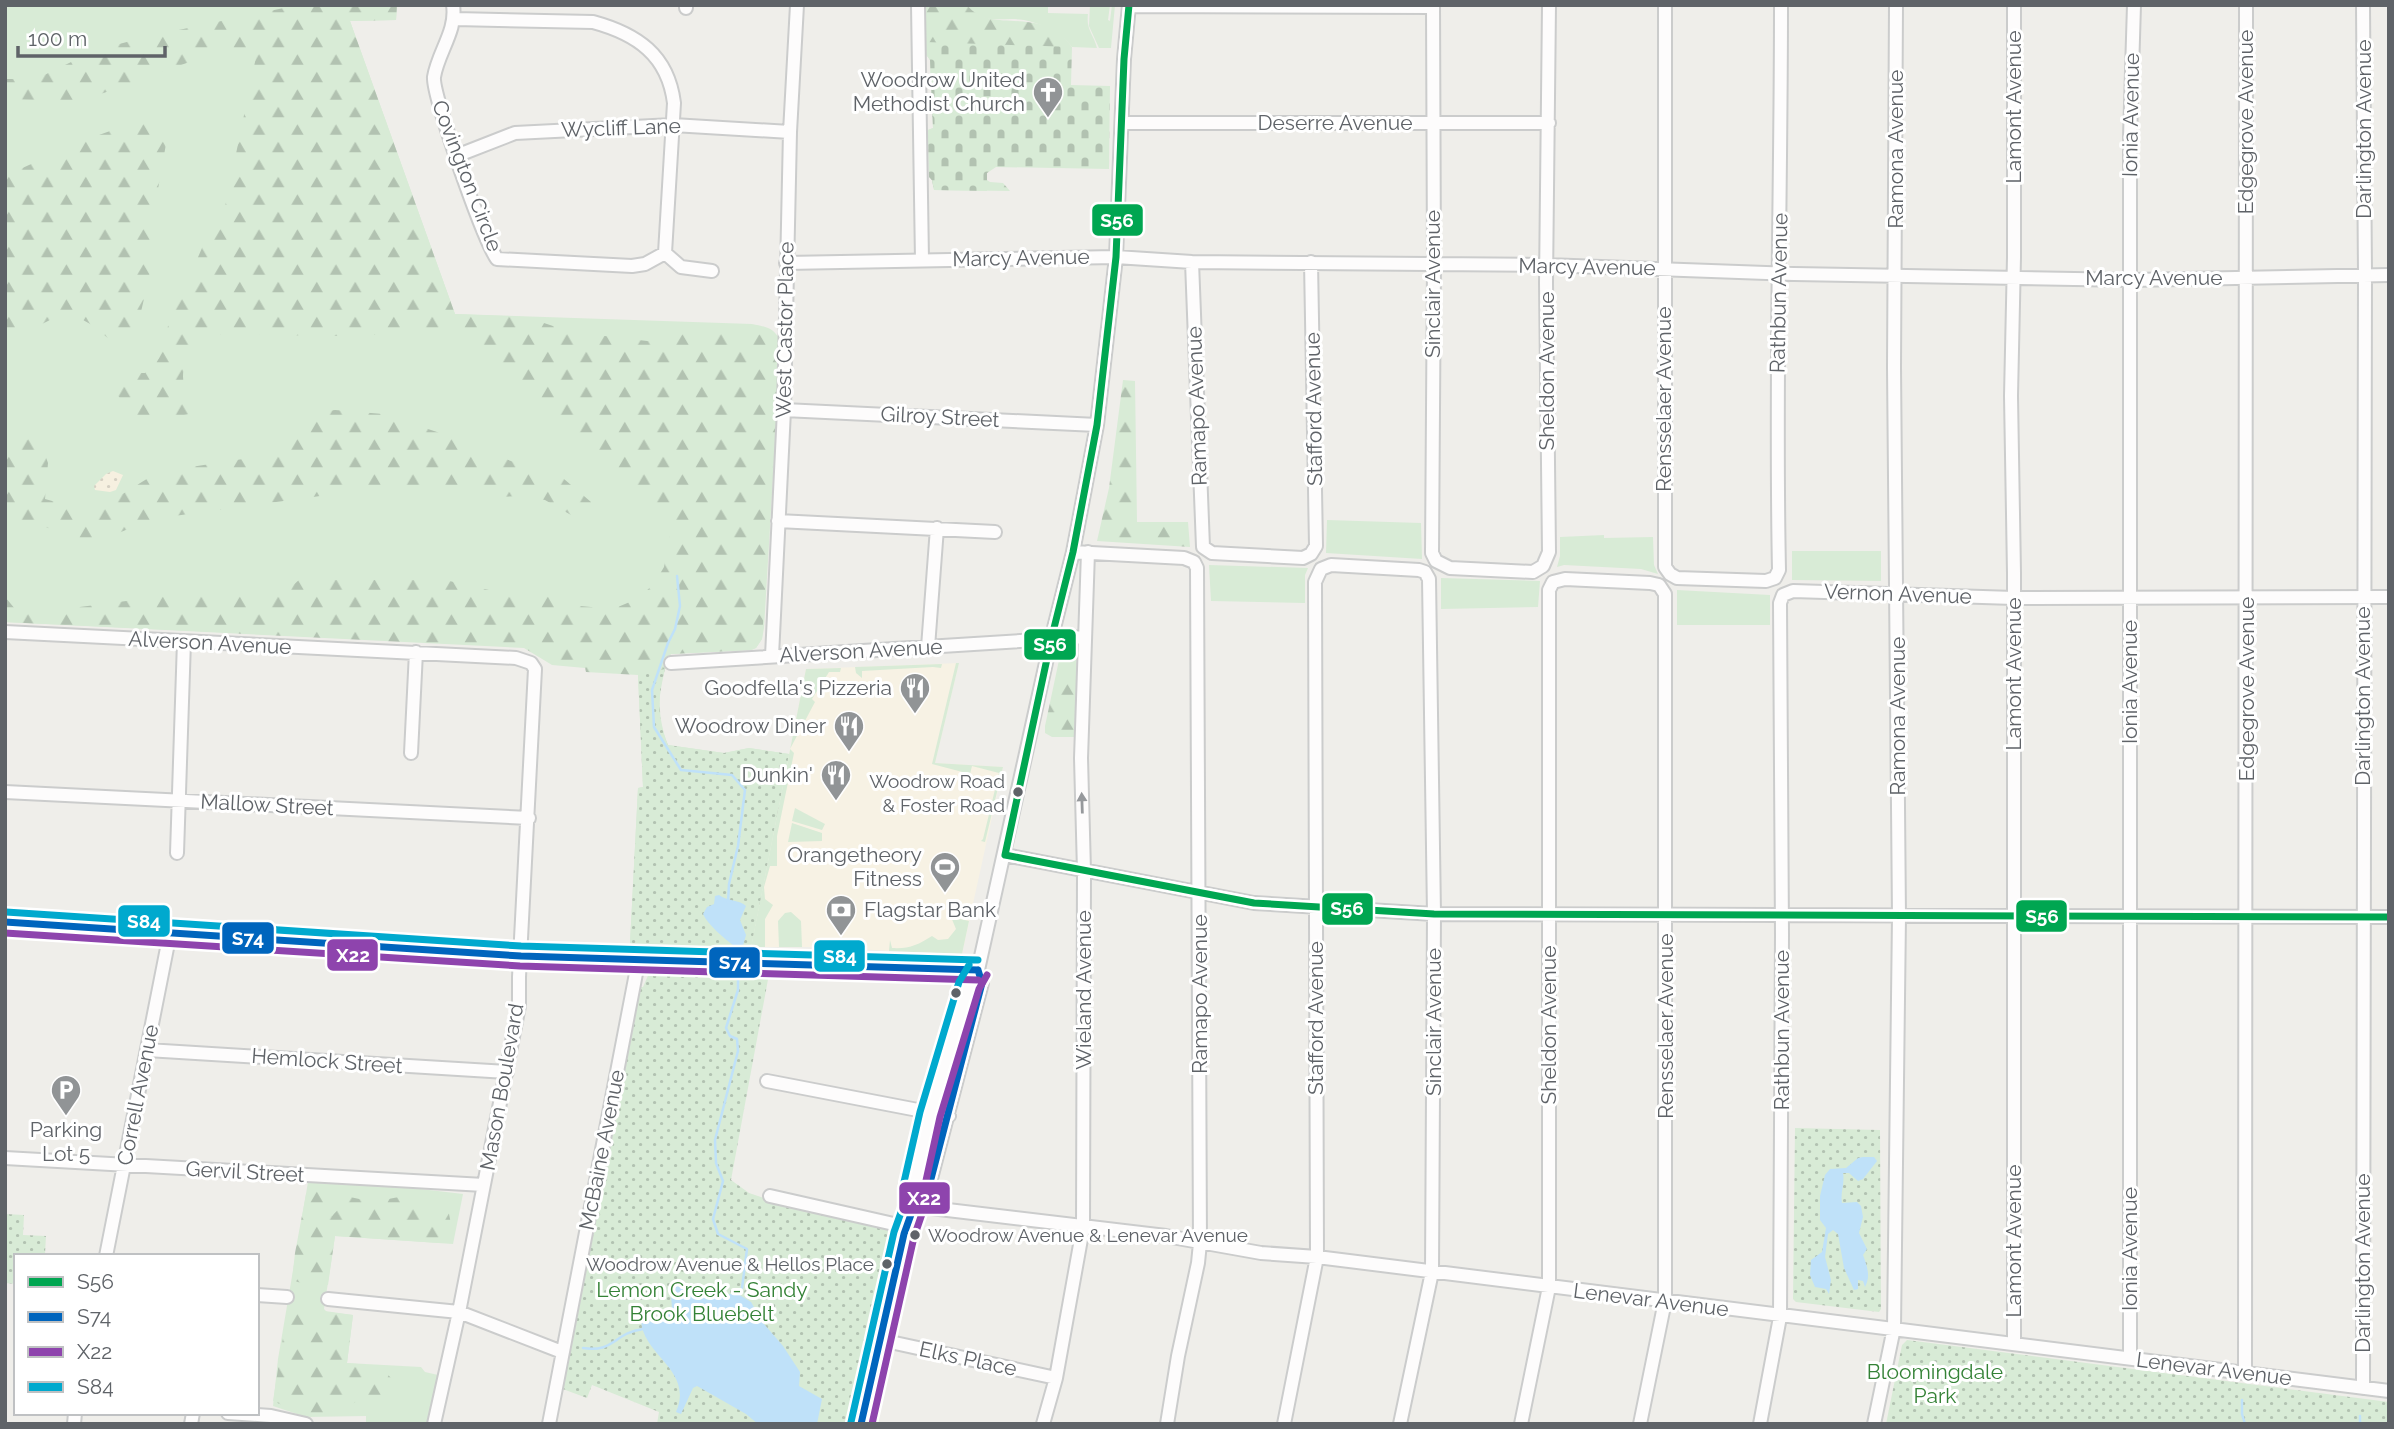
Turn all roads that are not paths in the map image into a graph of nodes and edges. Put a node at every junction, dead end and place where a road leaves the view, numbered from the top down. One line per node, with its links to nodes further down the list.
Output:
1 (453, 5): 14 (street, Covington Circle)
2 (797, 5): 19 (street, West Castor Place)
3 (918, 5): 23 (street)
4 (1549, 5): 17 (street, Sheldon Avenue)
5 (1665, 5): 29 (street, Rensselaer Avenue)
6 (1781, 5): 31 (street, Rathbun Avenue)
7 (1896, 5): 34 (street, Ramona Avenue)
8 (2014, 5): 35 (street, Lamont Avenue)
9 (2134, 5): 37 (street, Ionia Avenue)
10 (2246, 5): 36 (street, Edgegrove Avenue)
11 (2363, 5): 32 (street, Darlington Avenue)
12 (1129, 6): 13 (street); 15 (street)
13 (1433, 6): 16 (street, Sinclair Avenue)
14 (455, 19): 18 (street); 20 (street, Covington Circle)
15 (1122, 123): 16 (street, Deserre Avenue); 22 (street)
16 (1433, 123): 17 (street, Deserre Avenue); 27 (street, Sinclair Avenue)
17 (1549, 123): 28 (street, Sheldon Avenue)
18 (673, 125): 19 (street, Wycliff Lane); 20 (street, Wycliff Lane); 21 (street)
19 (790, 132): 26 (street, West Castor Place)
20 (456, 156): 21 (street, Covington Circle)
21 (665, 253): 30 (street)
22 (1116, 257): 23 (street, Marcy Avenue); 24 (street, Marcy Avenue); 39 (street)
23 (922, 260): 26 (street, Marcy Avenue)
24 (1192, 262): 25 (street, Marcy Avenue); 43 (street, Ramapo Avenue)
25 (1311, 262): 27 (street, Marcy Avenue); 43 (street, Stafford Avenue)
26 (786, 263): 38 (street, West Castor Place)
27 (1434, 264): 28 (street, Marcy Avenue); 46 (street, Sinclair Avenue)
28 (1546, 265): 29 (street, Marcy Avenue); 46 (street, Sheldon Avenue)
29 (1664, 269): 31 (street, Marcy Avenue); 48 (street, Rensselaer Avenue)
30 (712, 271)
31 (1780, 274): 34 (street, Marcy Avenue); 48 (street, Rathbun Avenue)
32 (2365, 275): 33 (street, Marcy Avenue); 36 (street, Marcy Avenue); 52 (street, Darlington Avenue)
33 (2389, 275)
34 (1896, 276): 35 (street, Marcy Avenue); 51 (street, Ramona Avenue)
35 (2013, 277): 37 (street, Marcy Avenue); 54 (street, Lamont Avenue)
36 (2246, 278): 37 (street, Marcy Avenue); 56 (street, Edgegrove Avenue)
37 (2131, 280): 55 (street, Ionia Avenue)
38 (783, 410): 39 (street, Gilroy Street); 40 (street, West Castor Place)
39 (1097, 425): 44 (street)
40 (778, 521): 41 (street); 63 (street, West Castor Place)
41 (936, 528): 42 (street); 61 (street)
42 (995, 532)
43 (1205, 550)
44 (1073, 552): 45 (street); 59 (street)
45 (1088, 552): 58 (street, Wieland Avenue); 73 (street, Ramapo Avenue)
46 (1543, 566)
47 (1427, 575): 74 (street, Stafford Avenue); 75 (street, Sinclair Avenue)
48 (1773, 579)
49 (1553, 582): 77 (street, Sheldon Avenue); 78 (street, Rensselaer Avenue)
50 (1785, 593): 51 (street, Vernon Avenue); 79 (street, Rathbun Avenue)
51 (1897, 593): 54 (street, Vernon Avenue); 80 (street, Ramona Avenue)
52 (2363, 597): 53 (street, Vernon Avenue); 56 (street, Vernon Avenue); 84 (street, Darlington Avenue)
53 (2389, 597)
54 (2014, 598): 55 (street, Vernon Avenue); 81 (street, Lamont Avenue)
55 (2130, 598): 56 (street, Vernon Avenue); 76 (street, Ionia Avenue)
56 (2247, 599): 82 (street, Edgegrove Avenue)
57 (5, 632): 60 (street, Alverson Avenue)
58 (1084, 637): 59 (street, Alverson Avenue); 72 (street, Wieland Avenue, one-way to 58)
59 (1051, 640): 61 (street, Alverson Avenue); 71 (street)
60 (184, 641): 62 (street, Alverson Avenue); 68 (street)
61 (928, 647): 63 (street, Alverson Avenue)
62 (416, 652): 64 (street, Alverson Avenue); 66 (street)
63 (772, 656): 65 (street, Alverson Avenue)
64 (531, 663): 69 (street, Mason Boulevard)
65 (671, 663)
66 (411, 753)
67 (5, 792): 68 (street, Mallow Street)
68 (178, 801): 69 (street, Mallow Street); 70 (street)
69 (529, 818): 87 (street, Mason Boulevard)
70 (177, 853)
71 (1005, 855): 72 (street); 89 (street)
72 (1084, 871): 73 (street); 101 (street, Wieland Avenue)
73 (1200, 893): 74 (street); 102 (street, Ramapo Avenue)
74 (1316, 907): 75 (street); 104 (street, Stafford Avenue)
75 (1434, 914): 77 (street); 105 (street, Sinclair Avenue)
76 (2129, 915): 81 (street); 82 (street); 117 (street, Ionia Avenue)
77 (1549, 916): 78 (street); 106 (street, Sheldon Avenue)
78 (1667, 916): 79 (street); 110 (street, Rensselaer Avenue)
79 (1782, 916): 80 (street); 112 (street, Rathbun Avenue)
80 (1899, 916): 81 (street); 113 (street, Ramona Avenue)
81 (2014, 916): 115 (street, Lamont Avenue)
82 (2246, 916): 84 (street); 118 (street, Edgegrove Avenue)
83 (2389, 916): 84 (street)
84 (2363, 917): 120 (street, Darlington Avenue)
85 (5, 922): 86 (street)
86 (170, 933): 87 (street); 90 (street, Correll Avenue)
87 (521, 956): 88 (street); 91 (street, Mason Boulevard)
88 (639, 958): 89 (street); 116 (street, McBaine Avenue)
89 (978, 970): 93 (street); 94 (street)
90 (147, 1050): 91 (street, Hemlock Street); 96 (street, Correll Avenue)
91 (507, 1073): 97 (street, Mason Boulevard)
92 (767, 1081): 93 (street)
93 (930, 1114): 94 (street); 99 (street)
94 (949, 1116): 99 (street)
95 (5, 1158): 96 (street, Gervil Street)
96 (124, 1165): 97 (street, Gervil Street); 103 (street, Correll Avenue)
97 (484, 1185): 111 (street, Mason Boulevard)
98 (770, 1196): 100 (street)
99 (914, 1206): 100 (street); 101 (street, Lenevar Avenue)
100 (907, 1227): 114 (street)
101 (1083, 1228): 102 (street, Lenevar Avenue); 119 (street, Wieland Avenue)
102 (1200, 1242): 104 (street, Lenevar Avenue); 128 (street, Ramapo Avenue)
103 (106, 1254)
104 (1317, 1257): 105 (street, Lenevar Avenue); 129 (street, Stafford Avenue)
105 (1432, 1272): 106 (street, Lenevar Avenue); 130 (street, Sinclair Avenue)
106 (1549, 1287): 110 (street, Lenevar Avenue); 131 (street, Sheldon Avenue)
107 (259, 1295): 108 (street)
108 (287, 1297)
109 (328, 1299): 111 (street)
110 (1665, 1301): 112 (street, Lenevar Avenue); 132 (street, Rensselaer Avenue)
111 (459, 1312): 116 (street); 124 (street, Mason Boulevard)
112 (1780, 1317): 113 (street, Lenevar Avenue); 133 (street, Rathbun Avenue)
113 (1894, 1328): 115 (street, Lenevar Avenue); 134 (street, Ramona Avenue)
114 (881, 1340): 119 (street, Elks Place); 126 (street)
115 (2014, 1343): 117 (street, Lenevar Avenue)
116 (562, 1352): 125 (street, McBaine Avenue)
117 (2130, 1358): 118 (street, Lenevar Avenue)
118 (2245, 1372): 120 (street, Lenevar Avenue)
119 (1056, 1378): 127 (street, Wieland Avenue)
120 (2363, 1388): 121 (street, Lenevar Avenue)
121 (2389, 1391)
122 (257, 1415): 123 (street)
123 (306, 1424)
124 (435, 1424)
125 (549, 1424)
126 (862, 1424)
127 (1043, 1424)
128 (1167, 1424)
129 (1284, 1424)
130 (1400, 1424)
131 (1521, 1424)
132 (1640, 1424)
133 (1760, 1424)
134 (1874, 1424)

